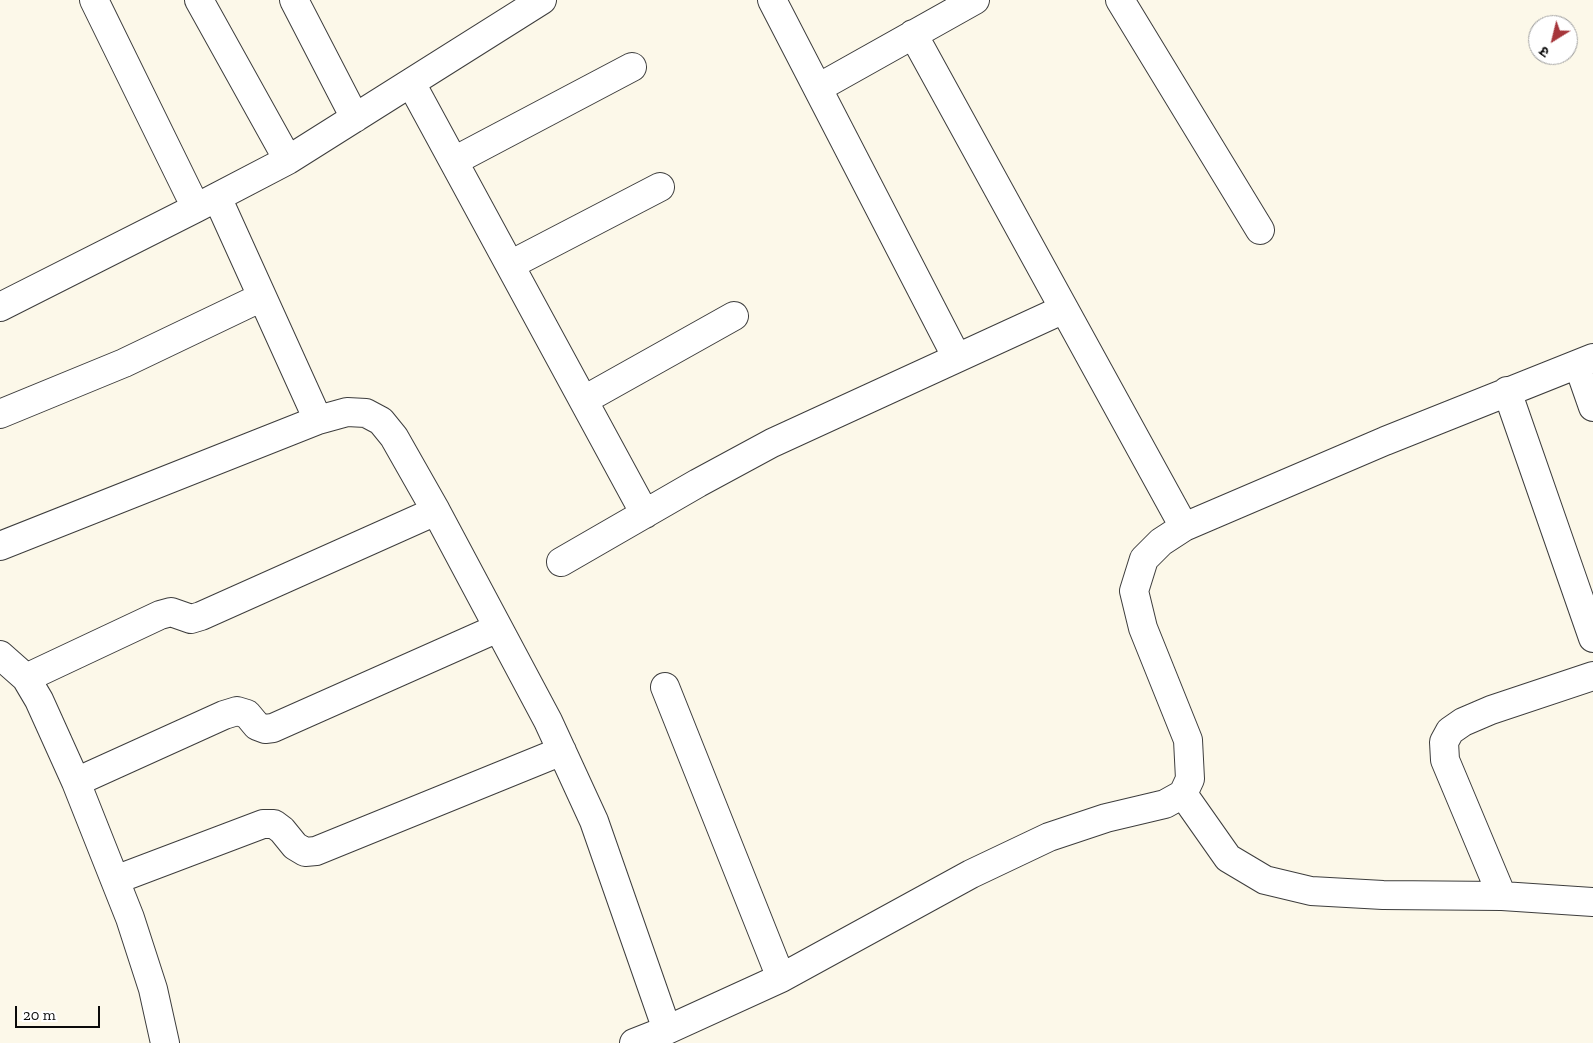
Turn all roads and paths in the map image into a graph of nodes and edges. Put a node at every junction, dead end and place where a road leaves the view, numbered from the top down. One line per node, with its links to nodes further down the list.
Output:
1 (94, 0): 16 (street)
2 (199, 0): 13 (street)
3 (294, 0): 12 (street)
4 (542, 0): 10 (street)
5 (772, 0): 11 (street)
6 (1120, 0): 17 (street)
7 (958, 4): 8 (street)
8 (913, 34): 11 (street); 21 (street)
9 (632, 67): 14 (street)
10 (411, 82): 12 (street); 14 (street)
11 (818, 88): 23 (street)
12 (355, 118): 13 (street)
13 (288, 160): 16 (street)
14 (454, 161): 18 (street)
15 (660, 187): 18 (street)
16 (206, 203): 19 (street); 20 (street)
17 (1260, 230)
18 (510, 265): 26 (street)
19 (262, 297): 28 (street); 29 (street)
20 (0, 307)
21 (1064, 309): 23 (street); 32 (street)
22 (734, 316): 26 (street)
23 (957, 358): 31 (street)
24 (1585, 361): 25 (street); 27 (street)
25 (1507, 392): 32 (street); 36 (street)
26 (584, 400): 31 (street)
27 (1593, 407)
28 (0, 414)
29 (318, 420): 30 (street); 33 (street)
30 (436, 512): 35 (street); 39 (street)
31 (645, 514): 34 (street)
32 (1184, 527): 43 (street)
33 (0, 546)
34 (561, 562)
35 (498, 628): 41 (street); 42 (street)
36 (1593, 638)
37 (0, 655): 39 (street)
38 (1593, 676): 45 (street)
39 (26, 678): 42 (street)
40 (665, 687): 47 (street)
41 (562, 751): 44 (street); 48 (street)
42 (76, 782): 44 (street)
43 (1183, 794): 45 (street); 47 (street)
44 (115, 880): 49 (street)
45 (1502, 896): 46 (street)
46 (1593, 902)
47 (781, 978): 48 (street)
48 (666, 1030): 50 (street)
49 (165, 1043)
50 (634, 1043)

